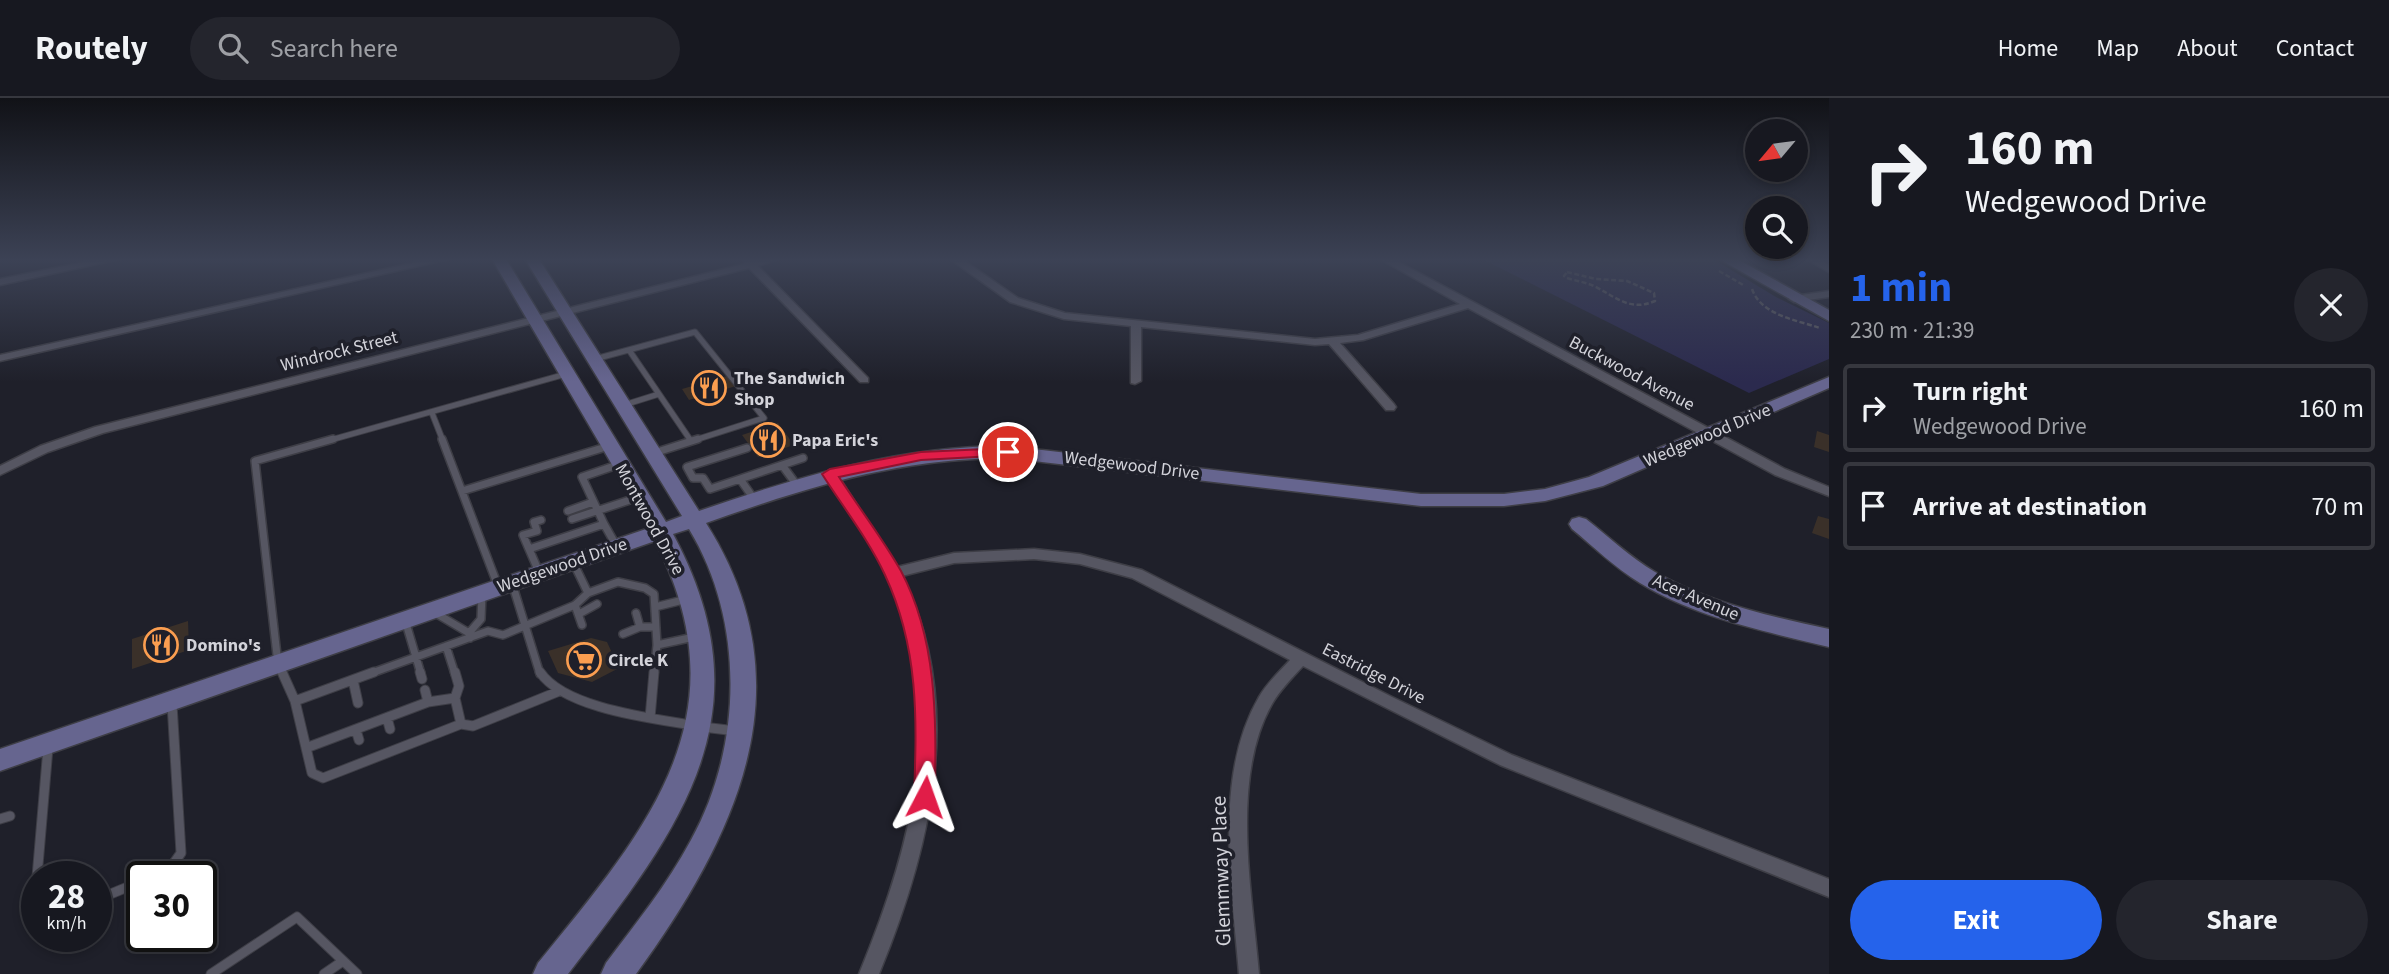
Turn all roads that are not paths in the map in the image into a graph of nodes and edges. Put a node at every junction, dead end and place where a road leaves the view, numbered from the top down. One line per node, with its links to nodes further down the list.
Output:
1 (261, 300): 16 (street)
2 (523, 300): 12 (street, Montwood Drive)
3 (557, 300): 10 (street, Montwood Drive)
4 (609, 300): 10 (street, Windrock Street)
5 (785, 300): 19 (street)
6 (1016, 300): 13 (street)
7 (1459, 300): 9 (street, Buckwood Avenue)
8 (1796, 300): 11 (street)
9 (1467, 304): 14 (street); 27 (street, Buckwood Avenue)
10 (565, 312): 12 (street, Windrock Street); 17 (street, Montwood Drive)
11 (1829, 316)
12 (535, 320): 18 (street, Montwood Drive); 35 (street, Windrock Street)
13 (1136, 325): 14 (street); 20 (street)
14 (1333, 342): 25 (street)
15 (629, 350): 17 (lane); 22 (lane); 28 (lane)
16 (0, 358)
17 (595, 359): 23 (street, Montwood Drive)
18 (566, 374): 24 (street, Montwood Drive); 26 (lane)
19 (863, 380)
20 (1135, 381)
21 (1829, 382): 27 (street, Wedgewood Drive)
22 (659, 394): 23 (lane); 28 (lane)
23 (620, 400): 24 (street); 30 (street, Montwood Drive)
24 (584, 404): 31 (street, Montwood Drive)
25 (1390, 407)
26 (432, 413): 39 (lane); 78 (lane)
27 (1708, 434): 36 (street, Wedgewood Drive); 40 (street, Buckwood Avenue)
28 (691, 441): 30 (lane)
29 (747, 448): 34 (lane)
30 (653, 453): 34 (street, Montwood Drive)
31 (615, 455): 39 (lane); 41 (street, Montwood Drive); 43 (lane)
32 (803, 458): 33 (lane)
33 (782, 465): 37 (lane); 38 (lane)
34 (677, 470): 37 (lane); 47 (street, Montwood Drive)
35 (0, 471)
36 (830, 474): 38 (street, Wedgewood Drive); 56 (street)
37 (740, 479): 42 (lane)
38 (796, 484): 42 (street, Wedgewood Drive)
39 (462, 491): 57 (lane)
40 (1829, 492)
41 (639, 496): 44 (lane); 51 (street, Montwood Drive)
42 (754, 499): 47 (street, Wedgewood Drive)
43 (593, 502): 44 (lane); 45 (lane)
44 (598, 510): 46 (lane); 49 (lane)
45 (568, 511)
46 (572, 519)
47 (696, 519): 51 (street, Wedgewood Drive); 97 (street, Montwood Drive)
48 (541, 520): 53 (lane)
49 (604, 524): 52 (lane); 53 (lane)
50 (1579, 524): 73 (street, Acer Avenue)
51 (660, 531): 52 (street, Wedgewood Drive); 59 (street, Montwood Drive)
52 (617, 547): 54 (street, Wedgewood Drive)
53 (529, 549): 55 (lane)
54 (573, 561): 55 (street, Wedgewood Drive); 58 (lane)
55 (539, 573): 57 (street, Wedgewood Drive)
56 (893, 573): 76 (street, Eastridge Drive); 111 (street)
57 (497, 587): 63 (street, Wedgewood Drive); 66 (lane); 71 (lane)
58 (588, 593): 61 (lane); 62 (lane)
59 (691, 598): 61 (lane); 72 (street, Montwood Drive)
60 (597, 604): 62 (lane)
61 (655, 607): 69 (lane)
62 (577, 609): 66 (lane); 67 (lane)
63 (431, 611): 65 (street, Wedgewood Drive); 71 (lane)
64 (636, 613): 68 (lane)
65 (405, 620): 77 (lane); 78 (street, Wedgewood Drive)
66 (525, 625): 71 (lane); 82 (lane)
67 (582, 625)
68 (640, 627): 69 (lane); 70 (lane)
69 (656, 627): 74 (lane)
70 (623, 634)
71 (469, 635): 75 (lane)
72 (700, 636): 74 (lane); 94 (street, Montwood Drive)
73 (1829, 638)
74 (657, 645): 92 (lane)
75 (446, 646): 77 (lane); 83 (lane)
76 (1301, 657): 104 (street, Eastridge Drive); 112 (street, Glemmway Place)
77 (415, 658): 79 (lane); 80 (lane)
78 (278, 664): 84 (street, Wedgewood Drive); 85 (lane)
79 (422, 679)
80 (353, 680): 85 (lane); 87 (lane)
81 (425, 690): 86 (lane)
82 (557, 692): 92 (lane); 93 (lane)
83 (455, 698): 86 (lane); 93 (lane)
84 (172, 701): 99 (street, Wedgewood Drive); 103 (lane)
85 (295, 701): 100 (lane)
86 (428, 702): 88 (lane)
87 (358, 703)
88 (417, 707): 90 (lane); 91 (lane)
89 (361, 716): 95 (lane)
90 (420, 717)
91 (387, 718): 95 (lane); 96 (lane)
92 (650, 718): 94 (lane)
93 (461, 724): 100 (lane)
94 (697, 726): 97 (lane); 109 (street, Montwood Drive)
95 (360, 728): 98 (lane); 100 (lane)
96 (390, 729)
97 (742, 732): 110 (street, Montwood Drive)
98 (359, 740)
99 (48, 743): 101 (street, Wedgewood Drive); 102 (lane)
100 (306, 748)
101 (0, 760)
102 (38, 861)
103 (175, 861)
104 (1829, 888)
105 (343, 961): 106 (lane); 107 (lane); 108 (lane)
106 (211, 974)
107 (324, 974)
108 (357, 974)
109 (549, 974)
110 (617, 974)
111 (869, 974)
112 (1249, 974)

